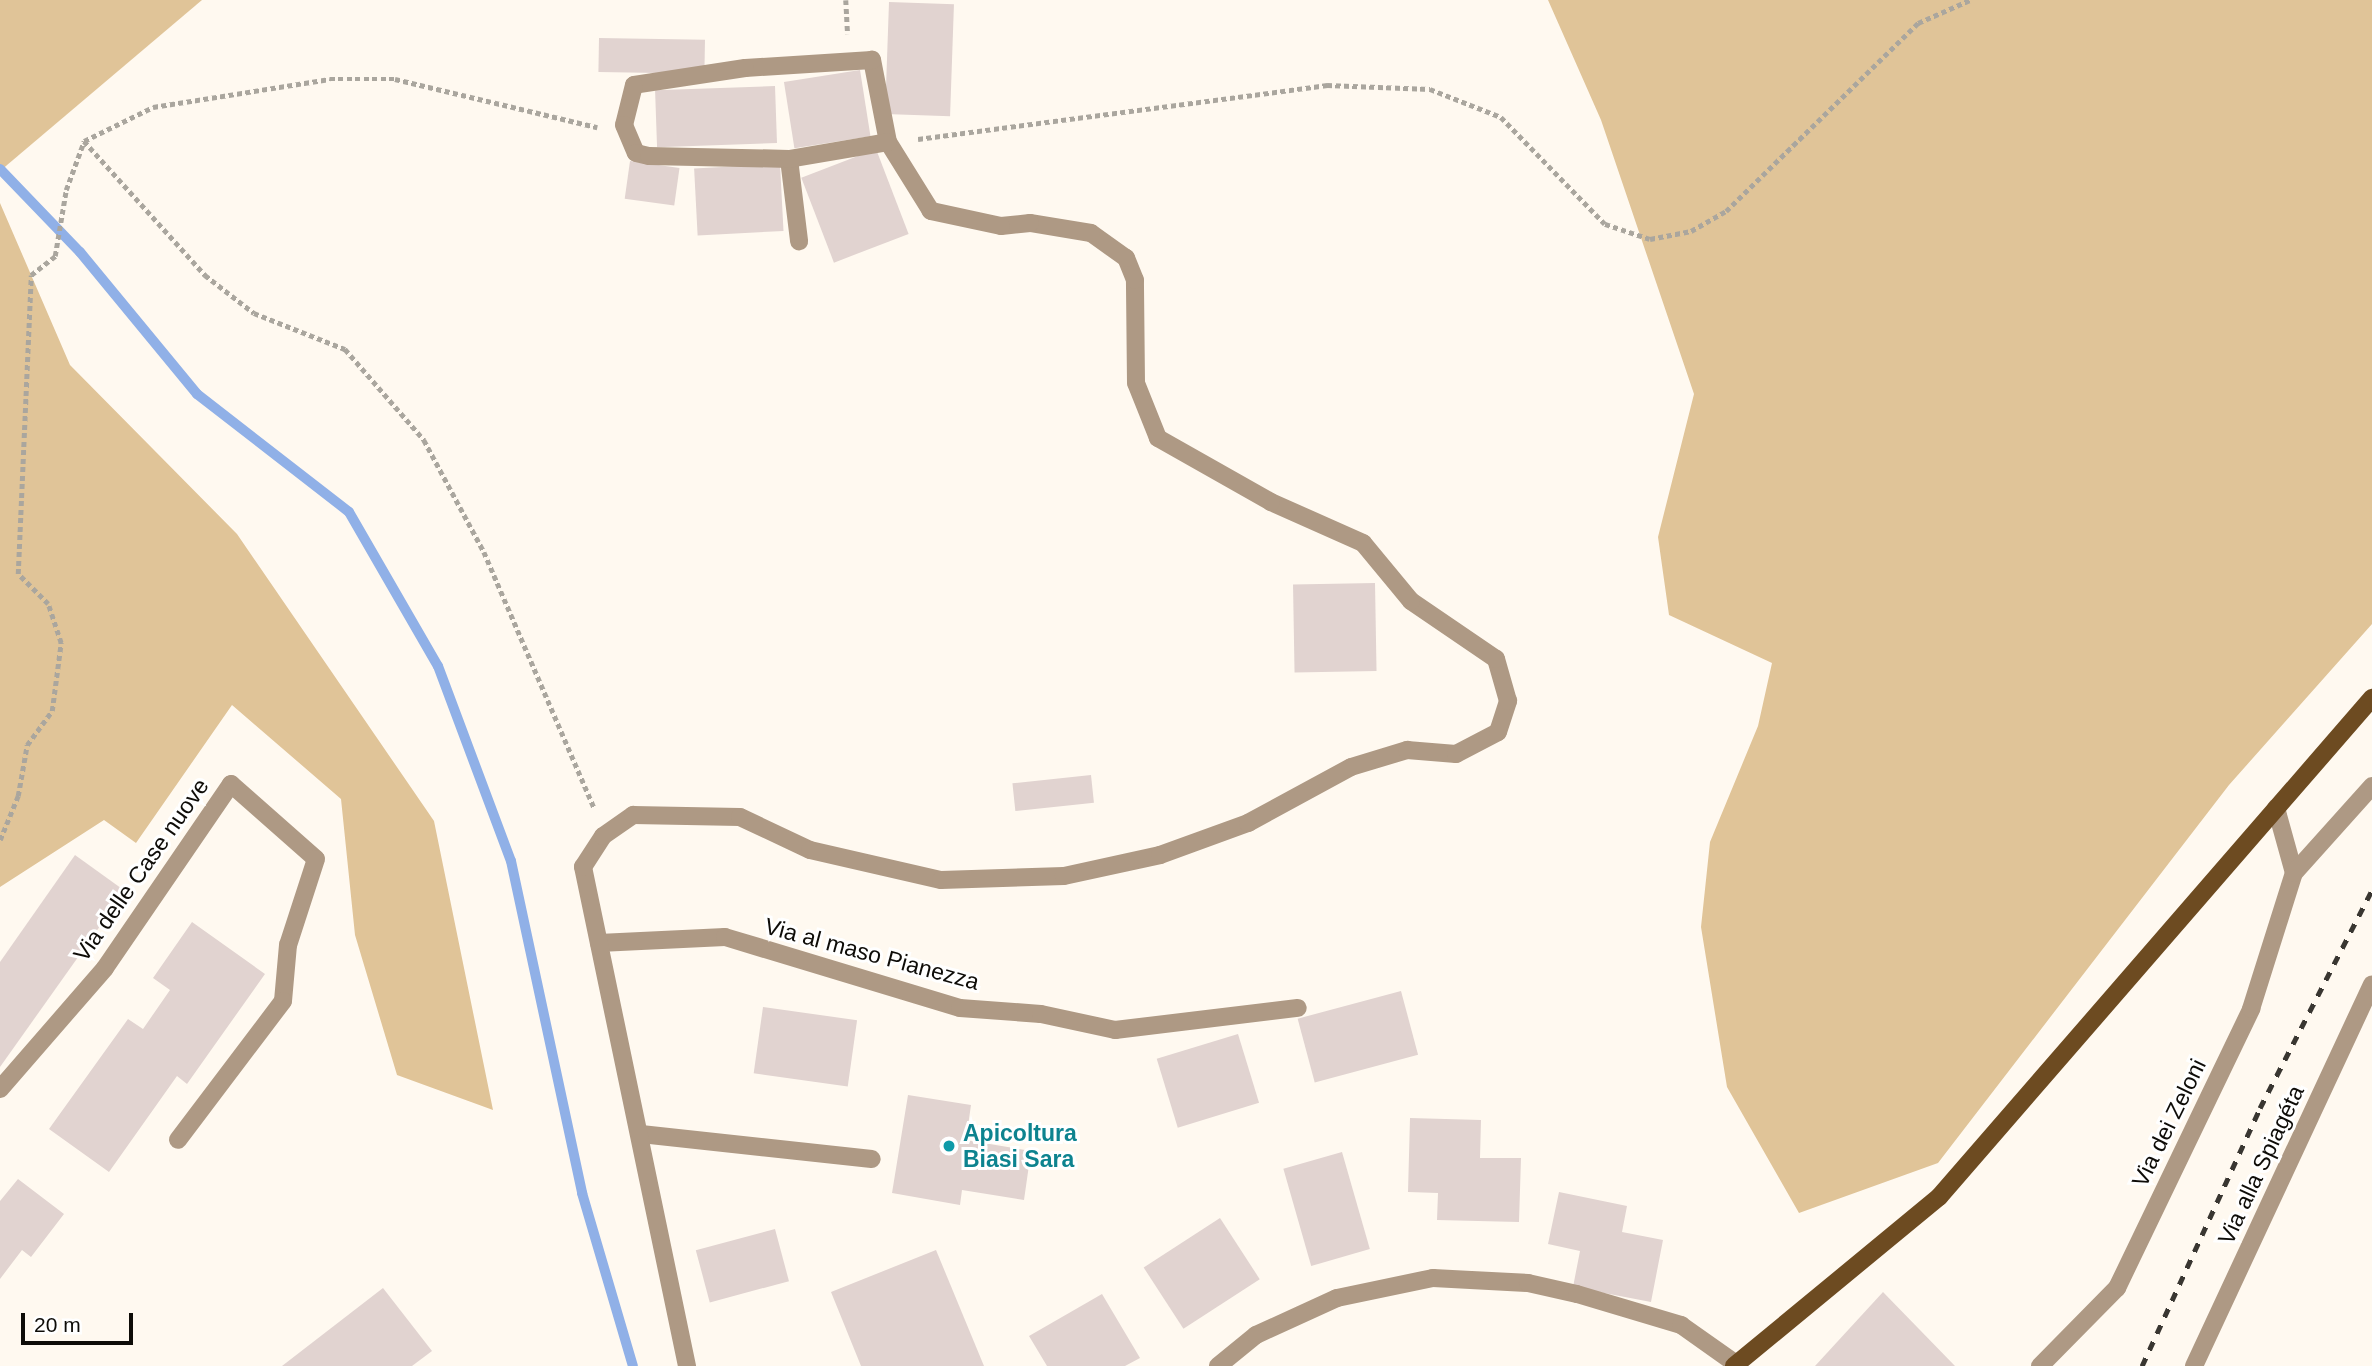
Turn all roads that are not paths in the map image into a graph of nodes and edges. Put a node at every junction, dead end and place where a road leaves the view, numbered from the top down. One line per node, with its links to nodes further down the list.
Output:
1 (888, 142): 2 (street); 2 (street); 8 (street)
2 (789, 159): 3 (street)
3 (799, 241)
4 (2372, 698): 6 (main road)
5 (2372, 786): 7 (street)
6 (2276, 808): 7 (street); 15 (main road)
7 (2294, 873): 18 (street, Via dei Zeloni)
8 (599, 943): 10 (street, Via al maso Pianezza); 12 (street)
9 (2372, 985): 19 (street, Via alla Spiagéta)
10 (1298, 1007)
11 (0, 1089): 13 (street, Via delle Case nuove)
12 (641, 1134): 14 (street); 16 (street)
13 (178, 1140)
14 (872, 1160)
15 (1735, 1365): 17 (street)
16 (687, 1366)
17 (1218, 1366)
18 (2040, 1366)
19 (2194, 1366)

